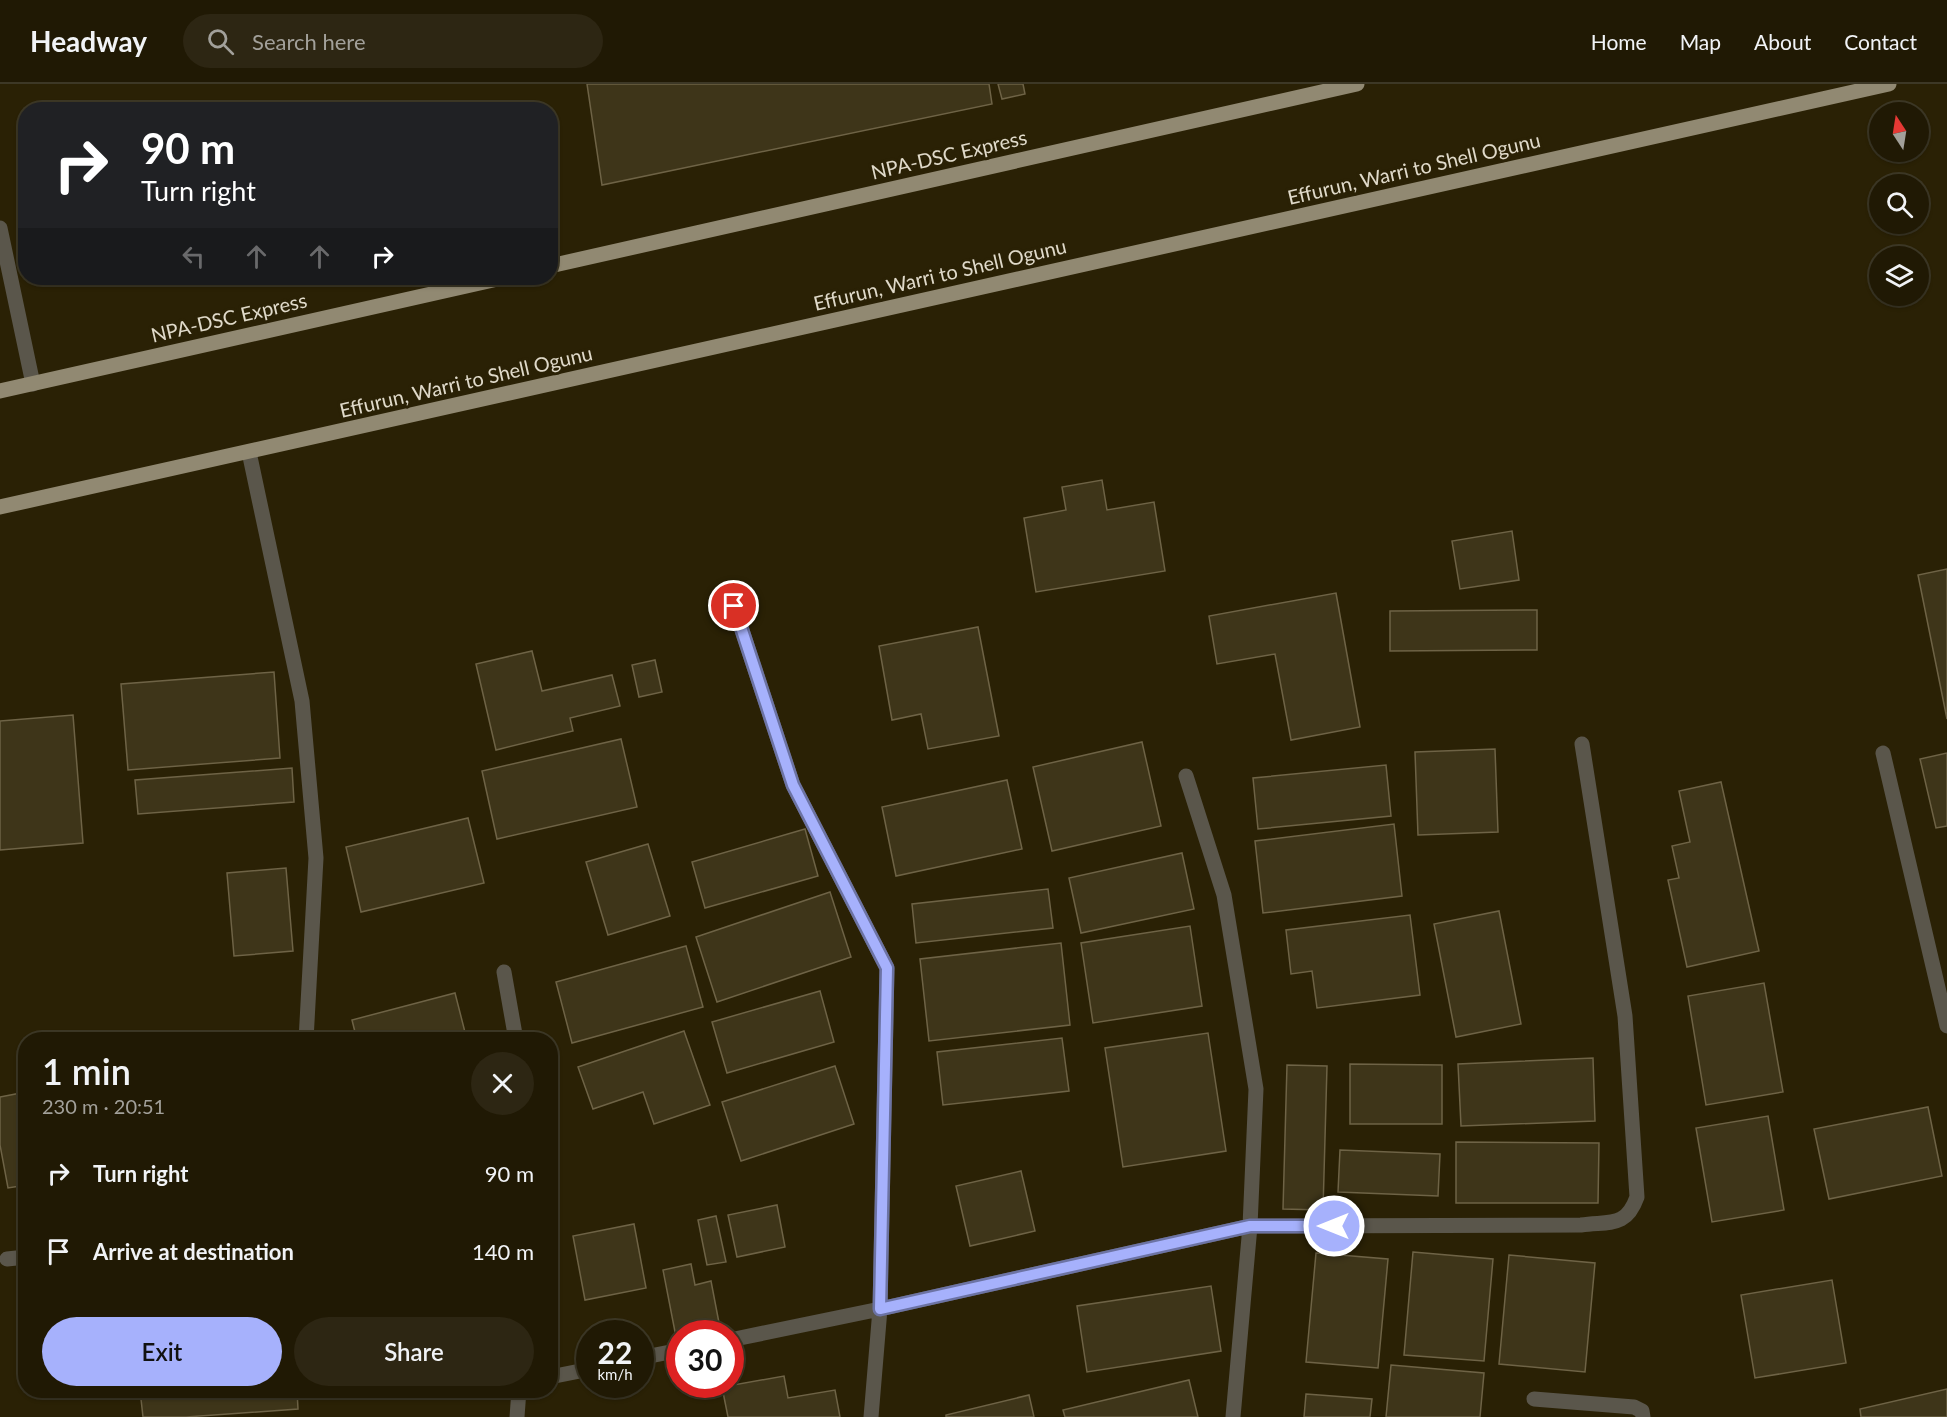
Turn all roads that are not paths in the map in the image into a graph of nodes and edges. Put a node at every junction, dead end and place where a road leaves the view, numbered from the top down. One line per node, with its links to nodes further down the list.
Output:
1 (1357, 84): 4 (main road, NPA-DSC Express)
2 (1889, 84): 8 (main road, Effurun, Warri to Shell Ogunu)
3 (0, 228): 6 (street)
4 (558, 264)
5 (470, 285): 6 (main road, NPA-DSC Express)
6 (33, 384): 7 (main road, NPA-DSC Express)
7 (0, 391)
8 (249, 452): 9 (main road, Effurun, Warri to Shell Ogunu); 16 (street)
9 (0, 507)
10 (734, 606): 21 (street)
11 (1582, 744): 18 (street)
12 (1883, 753): 15 (street)
13 (1186, 776): 18 (street)
14 (504, 972): 17 (street)
15 (1947, 1026)
16 (306, 1032)
17 (515, 1032)
18 (1250, 1226): 21 (street); 29 (street)
19 (18, 1258): 20 (street)
20 (7, 1259)
21 (880, 1309): 22 (street); 28 (street)
22 (744, 1337)
23 (576, 1372): 24 (street)
24 (558, 1375)
25 (518, 1398): 27 (street)
26 (1534, 1399): 30 (street)
27 (517, 1417)
28 (871, 1417)
29 (1233, 1417)
30 (1643, 1417)

